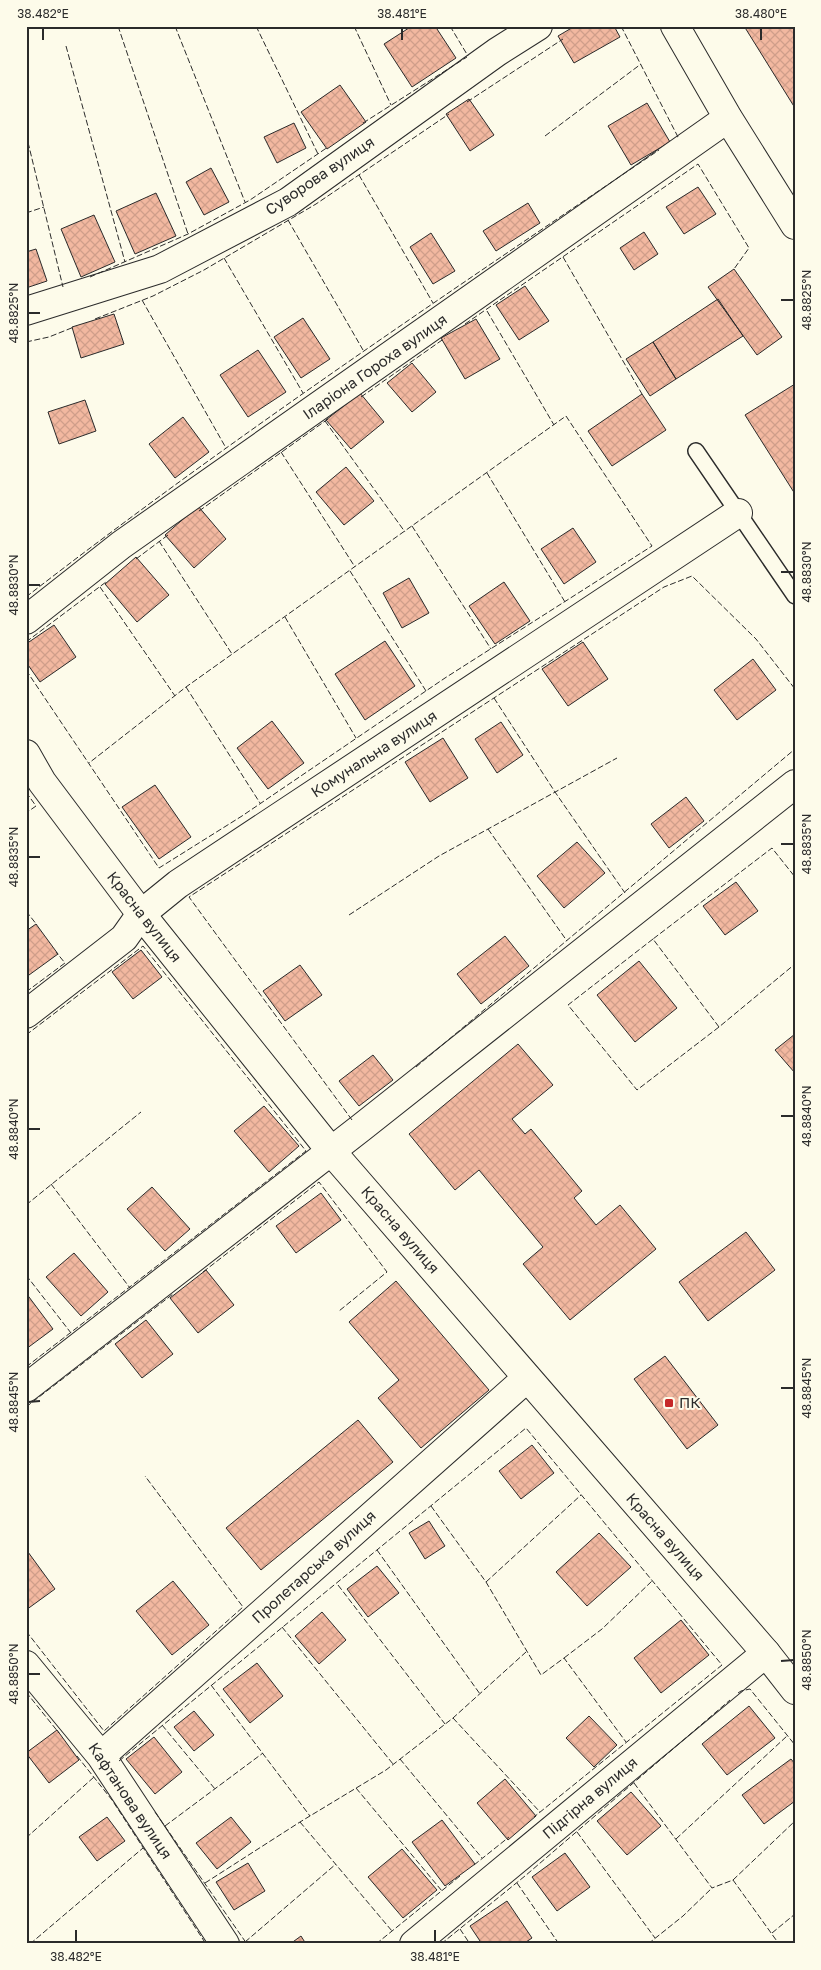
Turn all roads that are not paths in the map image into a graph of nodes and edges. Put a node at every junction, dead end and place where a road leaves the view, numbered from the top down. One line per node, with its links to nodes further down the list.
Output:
1 (538, 26): 5 (street, Суворова вулиця)
2 (676, 26): 3 (street)
3 (728, 118): 4 (street); 9 (street, Іларіона Гороха вулиця)
4 (795, 225)
5 (26, 311)
6 (696, 452): 7 (lane)
7 (738, 513): 8 (lane); 12 (street, Комунальна вулиця)
8 (795, 596)
9 (26, 620)
10 (26, 754): 12 (street, Красна вулиця)
11 (795, 784): 14 (street)
12 (141, 914): 13 (street, Комунальна вулиця); 14 (street, Красна вулиця)
13 (26, 1014)
14 (331, 1151): 15 (street, Красна вулиця); 16 (street)
15 (527, 1378): 17 (street, Красна вулиця); 20 (street, Пролетарська вулиця)
16 (26, 1388)
17 (766, 1653): 19 (street, Красна вулиця); 22 (street, Підгірна вулиця)
18 (26, 1665): 20 (street, Кафтанова вулиця)
19 (795, 1690)
20 (101, 1756): 21 (street, Кафтанова вулиця)
21 (225, 1944)
22 (414, 1944)

